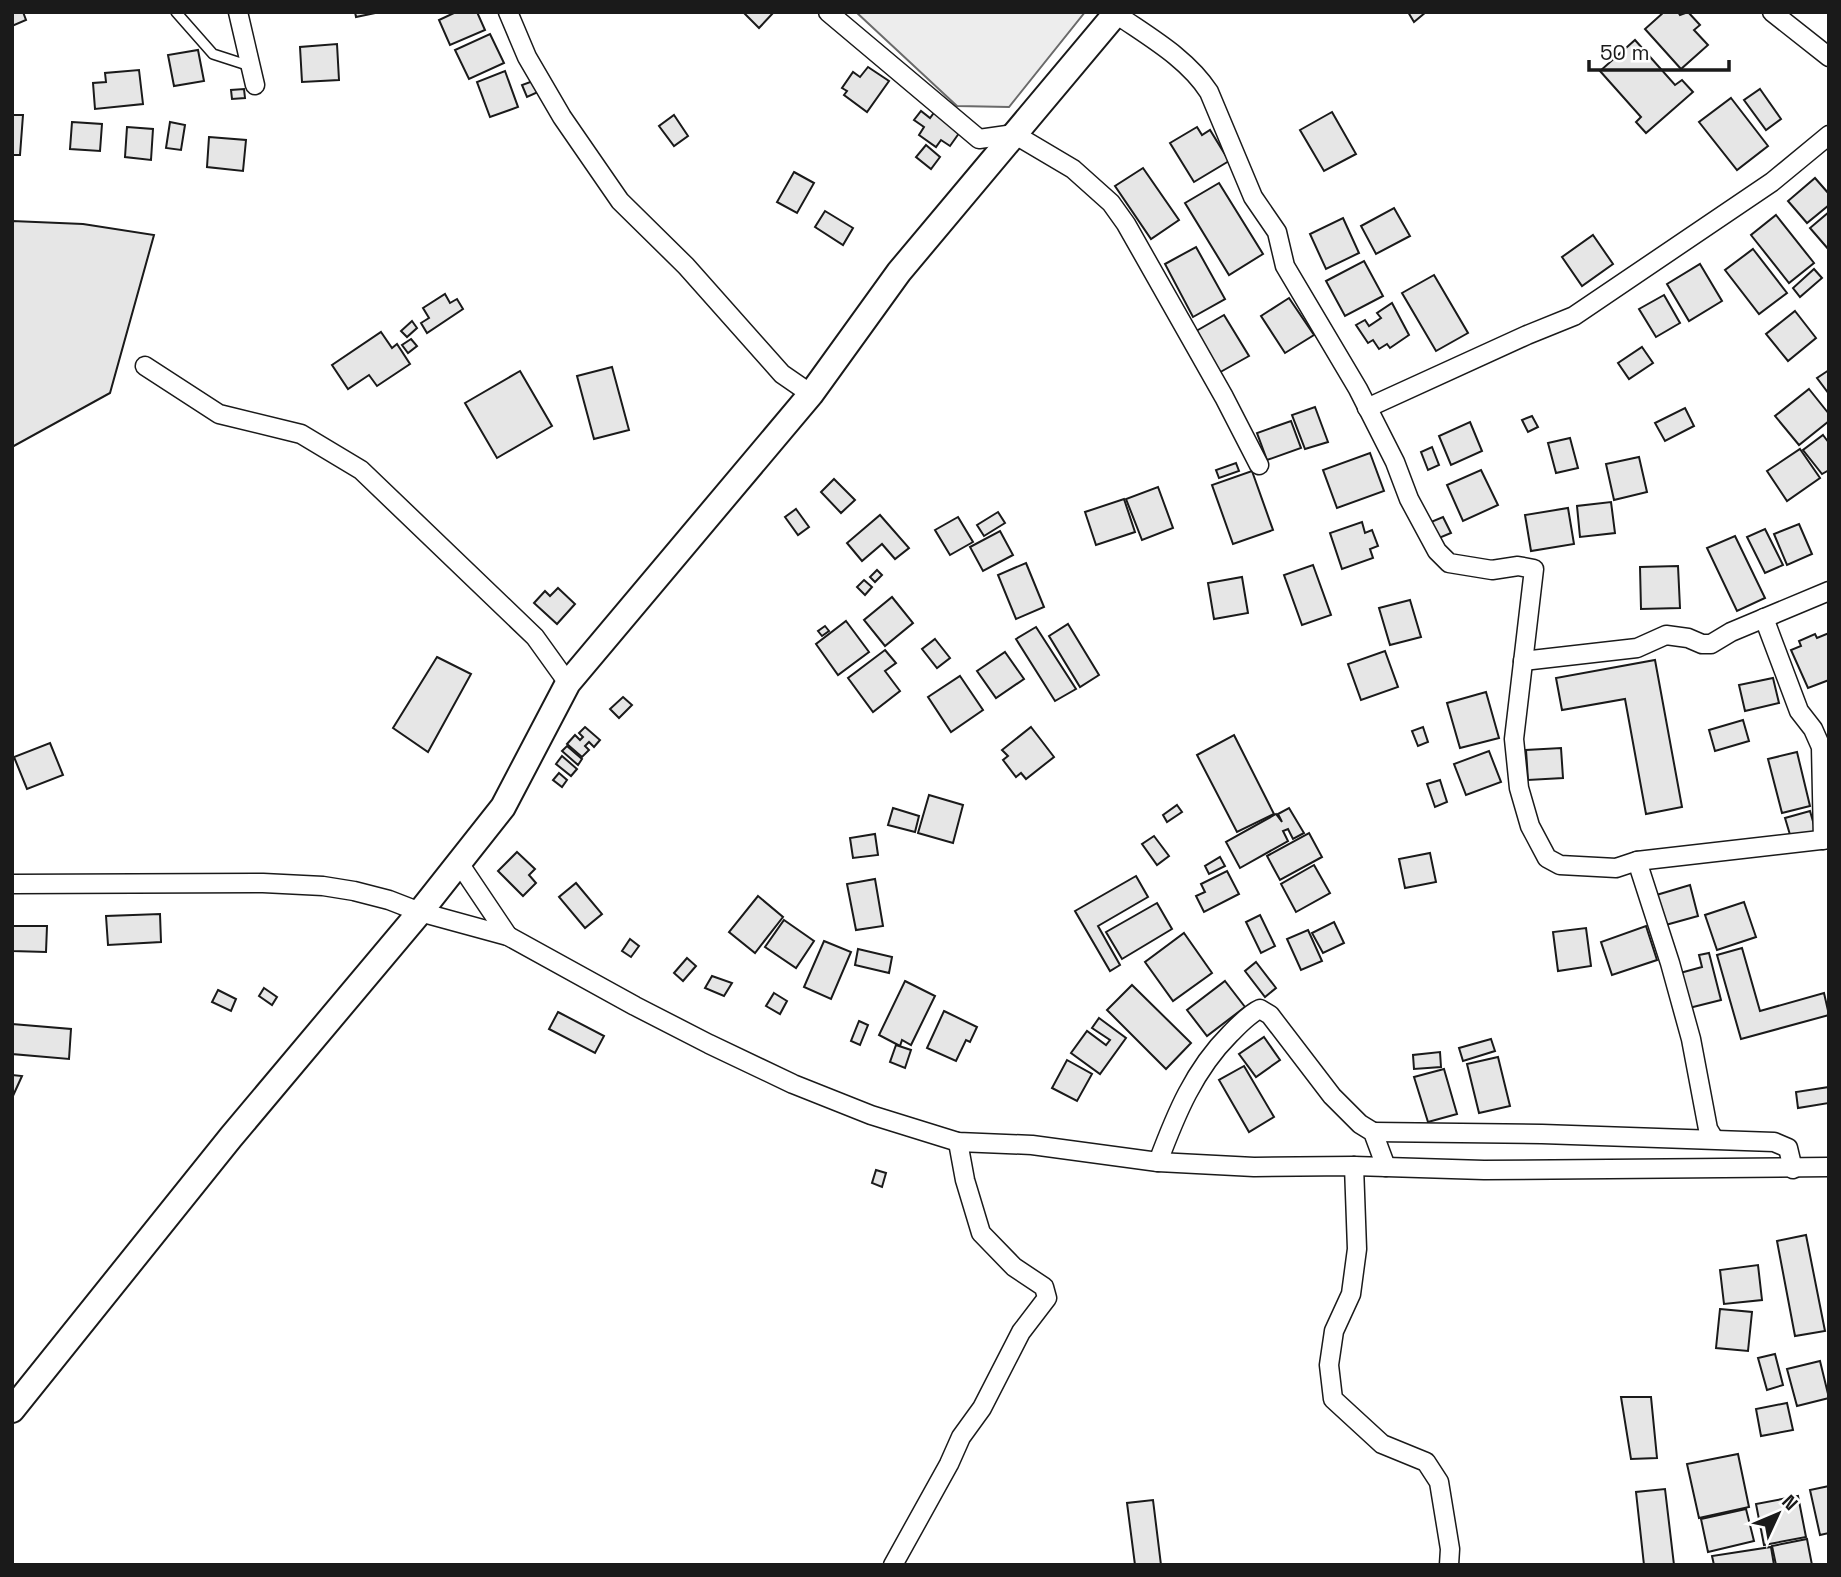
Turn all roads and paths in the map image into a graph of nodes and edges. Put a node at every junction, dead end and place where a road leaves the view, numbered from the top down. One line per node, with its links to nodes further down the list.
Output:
1 (176, 12): 8 (lane)
2 (238, 12): 8 (street)
3 (508, 12): 13 (street)
4 (828, 12): 10 (street)
5 (1772, 12): 7 (street)
6 (1116, 13): 10 (main road); 14 (street)
7 (1829, 57)
8 (250, 66): 9 (street)
9 (255, 85)
10 (1014, 134): 13 (main road); 15 (street)
11 (1829, 135): 14 (street)
12 (145, 366): 19 (street)
13 (811, 394): 19 (main road)
14 (1367, 408): 18 (street)
15 (1259, 466)
16 (1829, 591): 17 (street)
17 (1764, 618): 18 (street); 20 (street)
18 (1523, 661): 21 (street)
19 (568, 683): 22 (main road)
20 (1826, 840): 21 (street)
21 (1637, 861): 27 (street)
22 (459, 863): 24 (main road); 25 (street)
23 (12, 884): 24 (street)
24 (420, 912): 25 (street); 34 (main road)
25 (508, 936): 28 (street)
26 (1373, 1132): 27 (street); 29 (street); 31 (street)
27 (1714, 1139): 33 (street)
28 (958, 1142): 29 (street); 35 (street)
29 (1158, 1162): 30 (street)
30 (1354, 1166): 31 (street); 36 (street)
31 (1386, 1167): 33 (street)
32 (1829, 1167): 33 (street)
33 (1793, 1169)
34 (12, 1410)
35 (893, 1565)
36 (1449, 1565)

